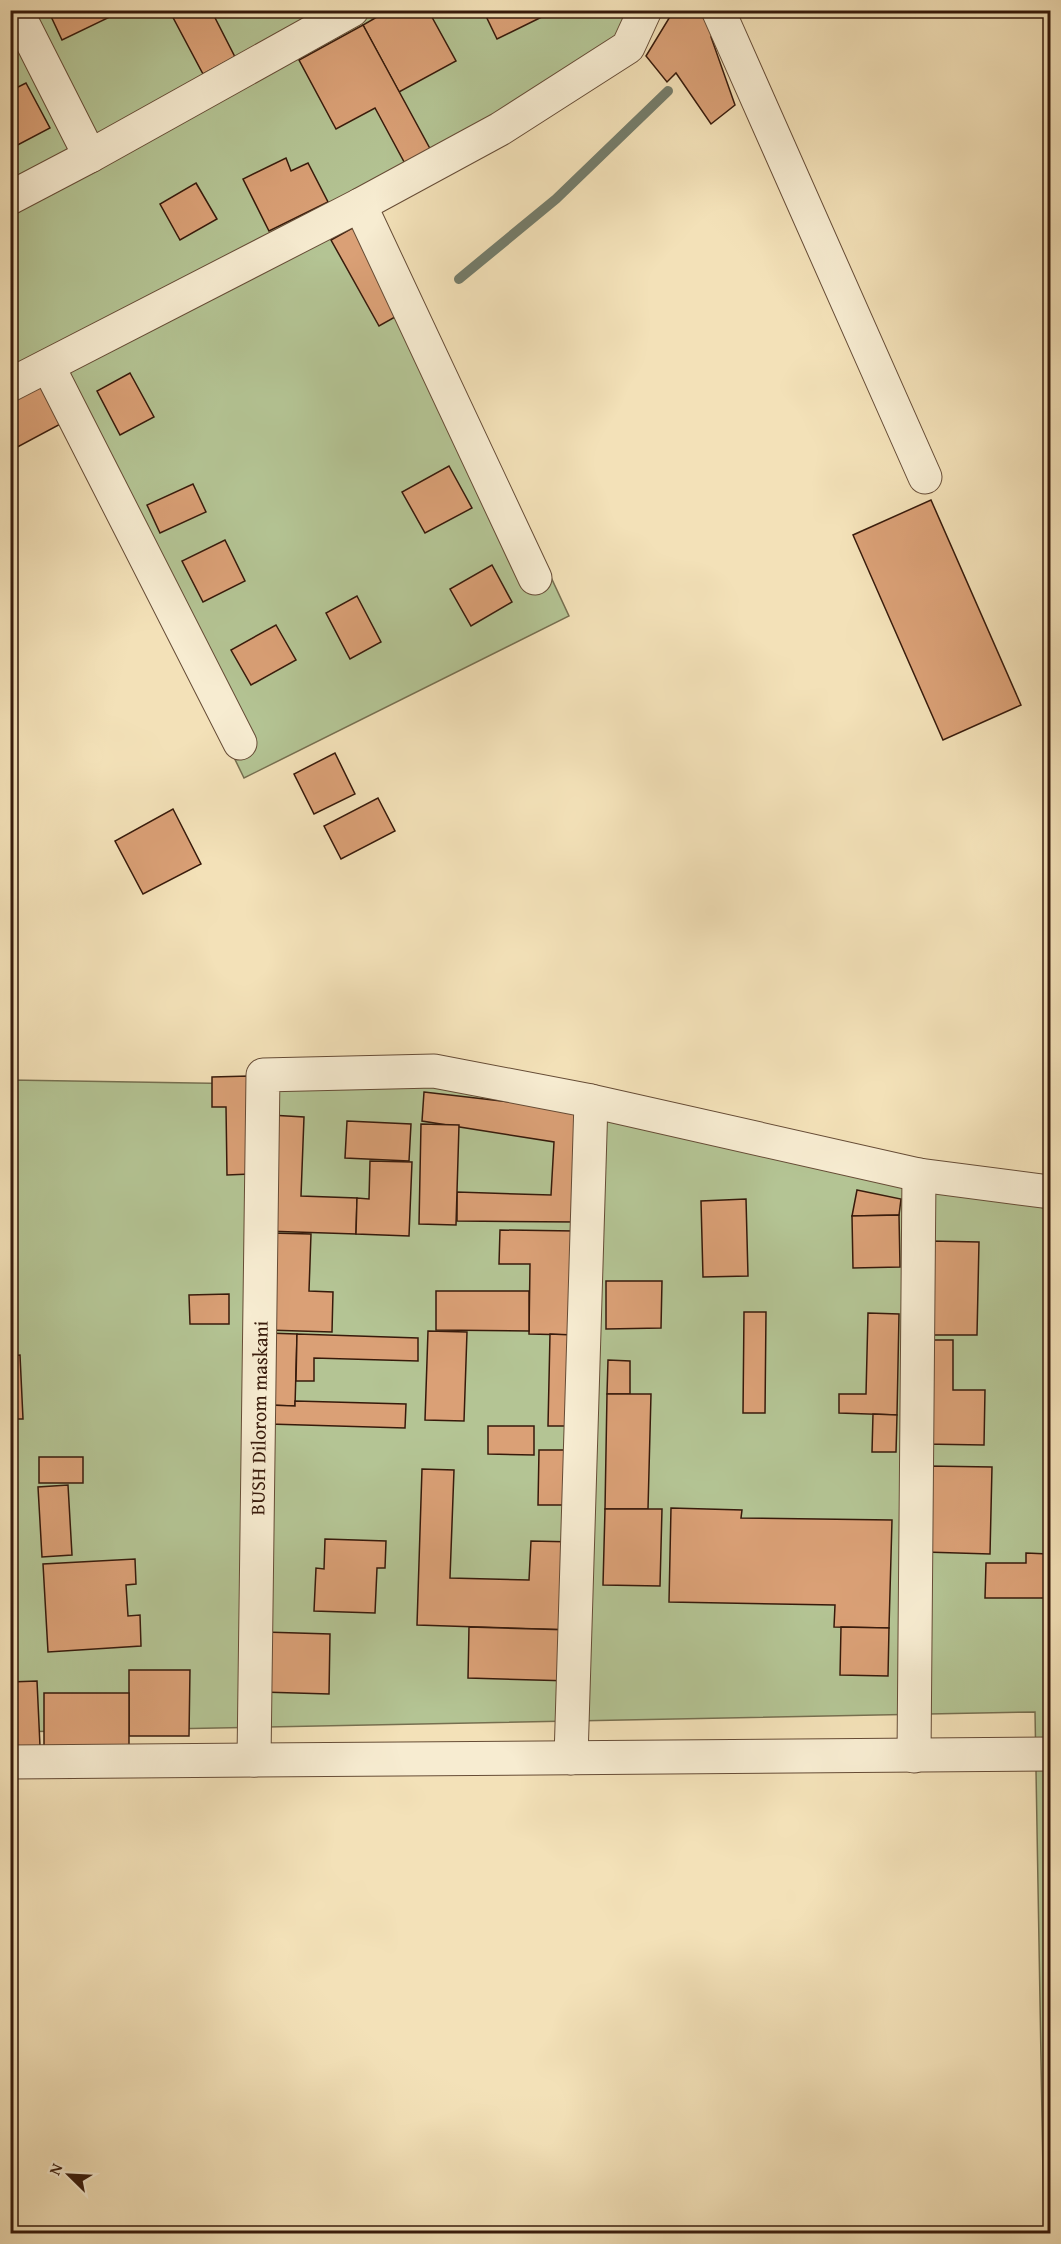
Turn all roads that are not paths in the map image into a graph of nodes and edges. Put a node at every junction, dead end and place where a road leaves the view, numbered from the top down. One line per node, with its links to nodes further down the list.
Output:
1 (16, 10): 5 (street)
2 (352, 10): 5 (street)
3 (645, 10): 7 (street)
4 (718, 10): 10 (street)
5 (90, 156): 6 (street)
6 (10, 198)
7 (360, 204): 8 (street); 11 (street)
8 (48, 366): 9 (street); 12 (street)
9 (10, 385)
10 (925, 477)
11 (535, 578)
12 (240, 743)
13 (591, 1101): 14 (street); 18 (street); 19 (street, BUSH Dilorom maskani)
14 (919, 1175): 15 (street); 17 (street)
15 (1050, 1192)
16 (1050, 1754): 17 (street)
17 (914, 1756): 18 (street)
18 (571, 1758): 19 (street)
19 (254, 1760): 20 (street)
20 (10, 1762)

